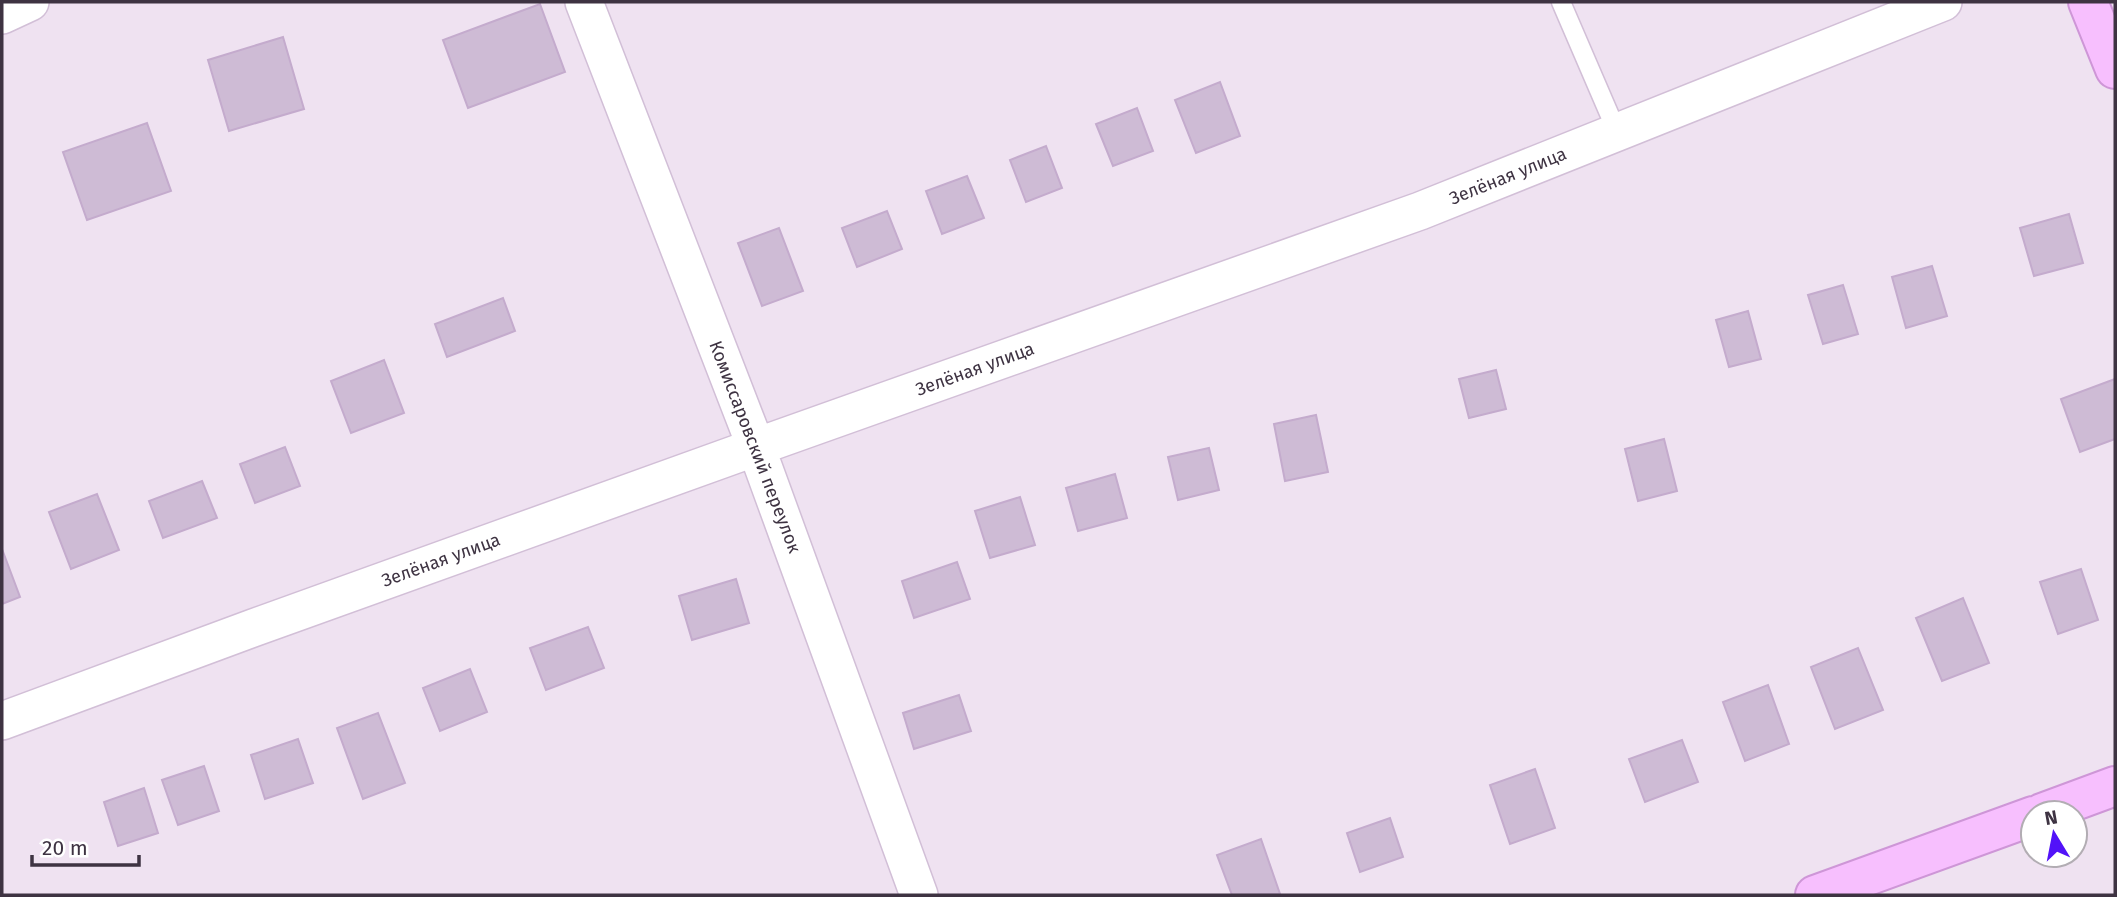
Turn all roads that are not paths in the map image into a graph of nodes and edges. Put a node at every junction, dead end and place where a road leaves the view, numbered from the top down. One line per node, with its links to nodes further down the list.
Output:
1 (30, 2): 6 (street)
2 (584, 2): 9 (street, Комиссаровский переулок)
3 (1561, 2): 8 (lane)
4 (1943, 2): 8 (street, Зелёная улица)
5 (2088, 2): 7 (street)
6 (2, 15)
7 (2115, 69)
8 (1617, 132): 9 (street, Зелёная улица)
9 (756, 446): 10 (street, Зелёная улица); 14 (street, Комиссаровский переулок)
10 (2, 721)
11 (2115, 786): 12 (street)
12 (2080, 799)
13 (2019, 821): 15 (street)
14 (919, 895)
15 (1815, 895)

